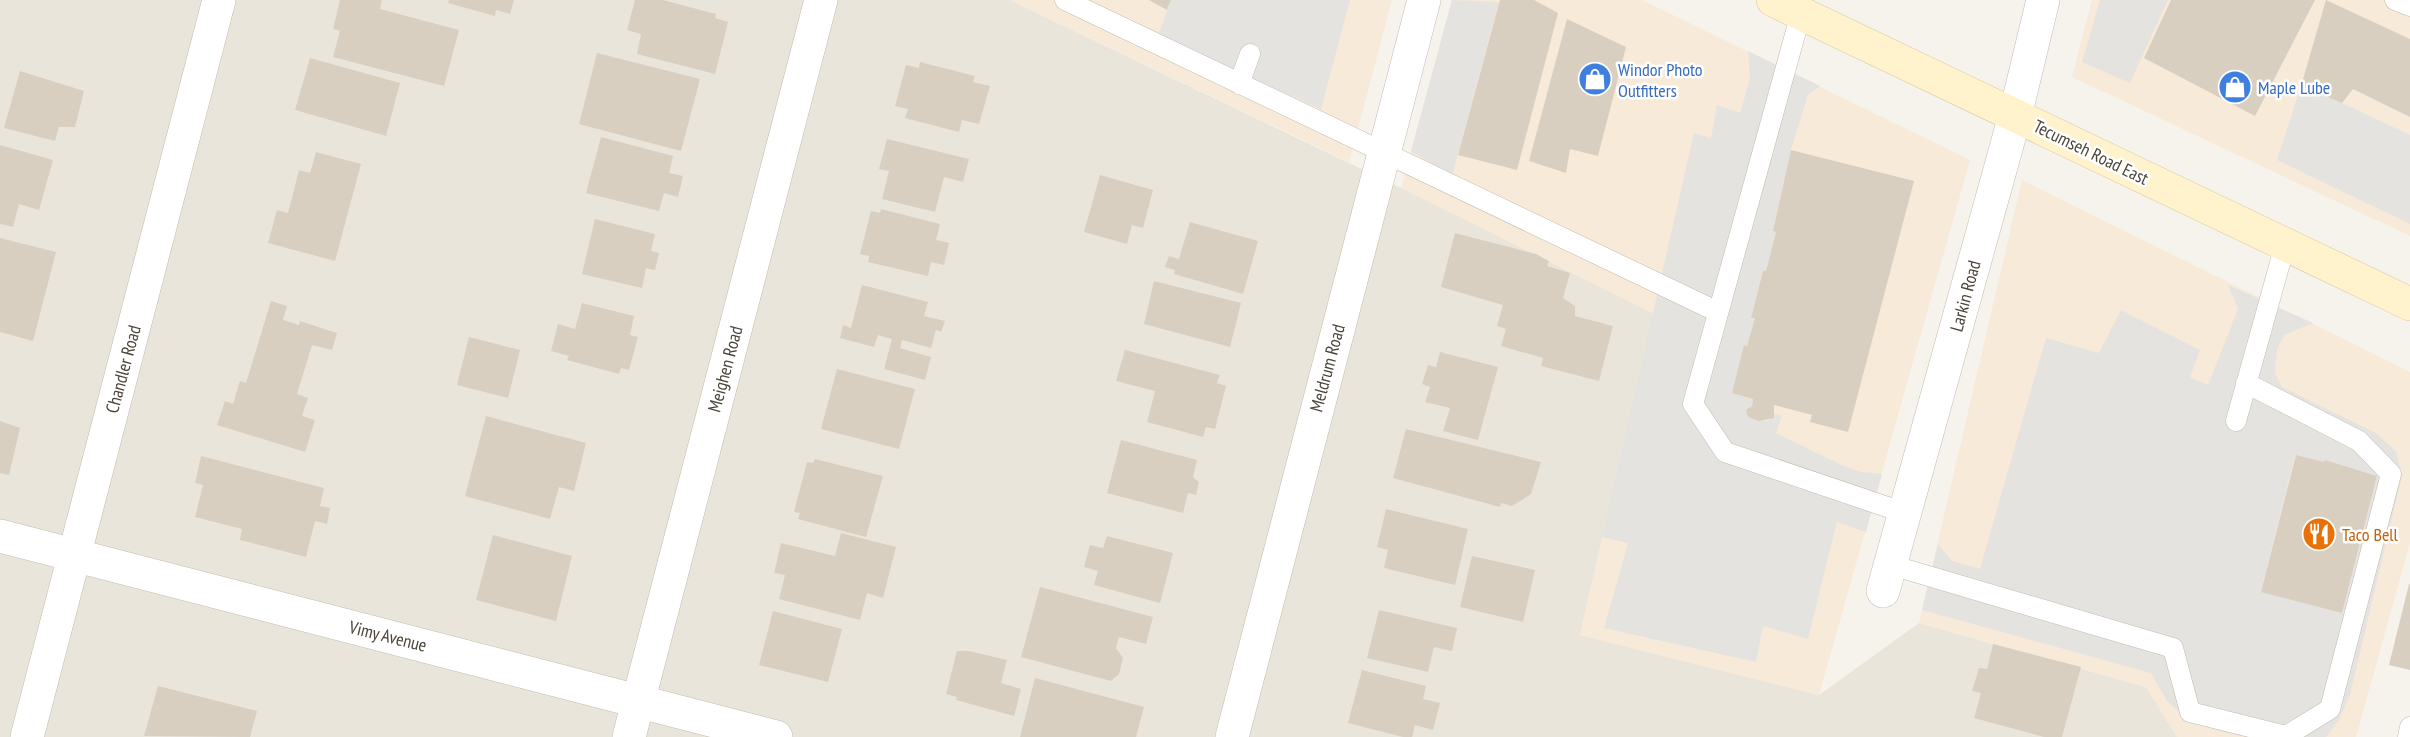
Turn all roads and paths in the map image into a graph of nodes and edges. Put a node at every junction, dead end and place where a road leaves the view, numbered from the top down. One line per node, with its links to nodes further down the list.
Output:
1 (219, 0): 20 (street, Chandler Road)
2 (821, 0): 22 (street, Meighen Road)
3 (1065, 0): 10 (lane)
4 (1424, 0): 12 (street, Meldrum Road)
5 (2043, 0): 11 (street, Larkin Road)
6 (2395, 0): 7 (lane)
7 (2410, 6)
8 (1787, 7): 11 (main road, Tecumseh Road East); 15 (lane)
9 (1250, 54): 10 (lane)
10 (1239, 84): 12 (lane)
11 (2015, 116): 13 (main road, Tecumseh Road East); 18 (street, Larkin Road)
12 (1383, 153): 15 (lane); 27 (street, Meldrum Road)
13 (2285, 245): 14 (main road, Tecumseh Road East); 16 (lane)
14 (2410, 304)
15 (1718, 312): 18 (lane)
16 (2246, 383): 17 (lane); 21 (lane)
17 (2236, 421)
18 (1905, 513): 21 (street, Larkin Road)
19 (0, 536): 20 (street, Vimy Avenue)
20 (74, 555): 22 (street, Vimy Avenue); 24 (street, Chandler Road)
21 (1887, 578)
22 (638, 700): 25 (street, Meighen Road); 26 (street, Vimy Avenue)
23 (2410, 727): 28 (lane)
24 (27, 737)
25 (629, 737)
26 (776, 737)
27 (1232, 737)
28 (2408, 737)

